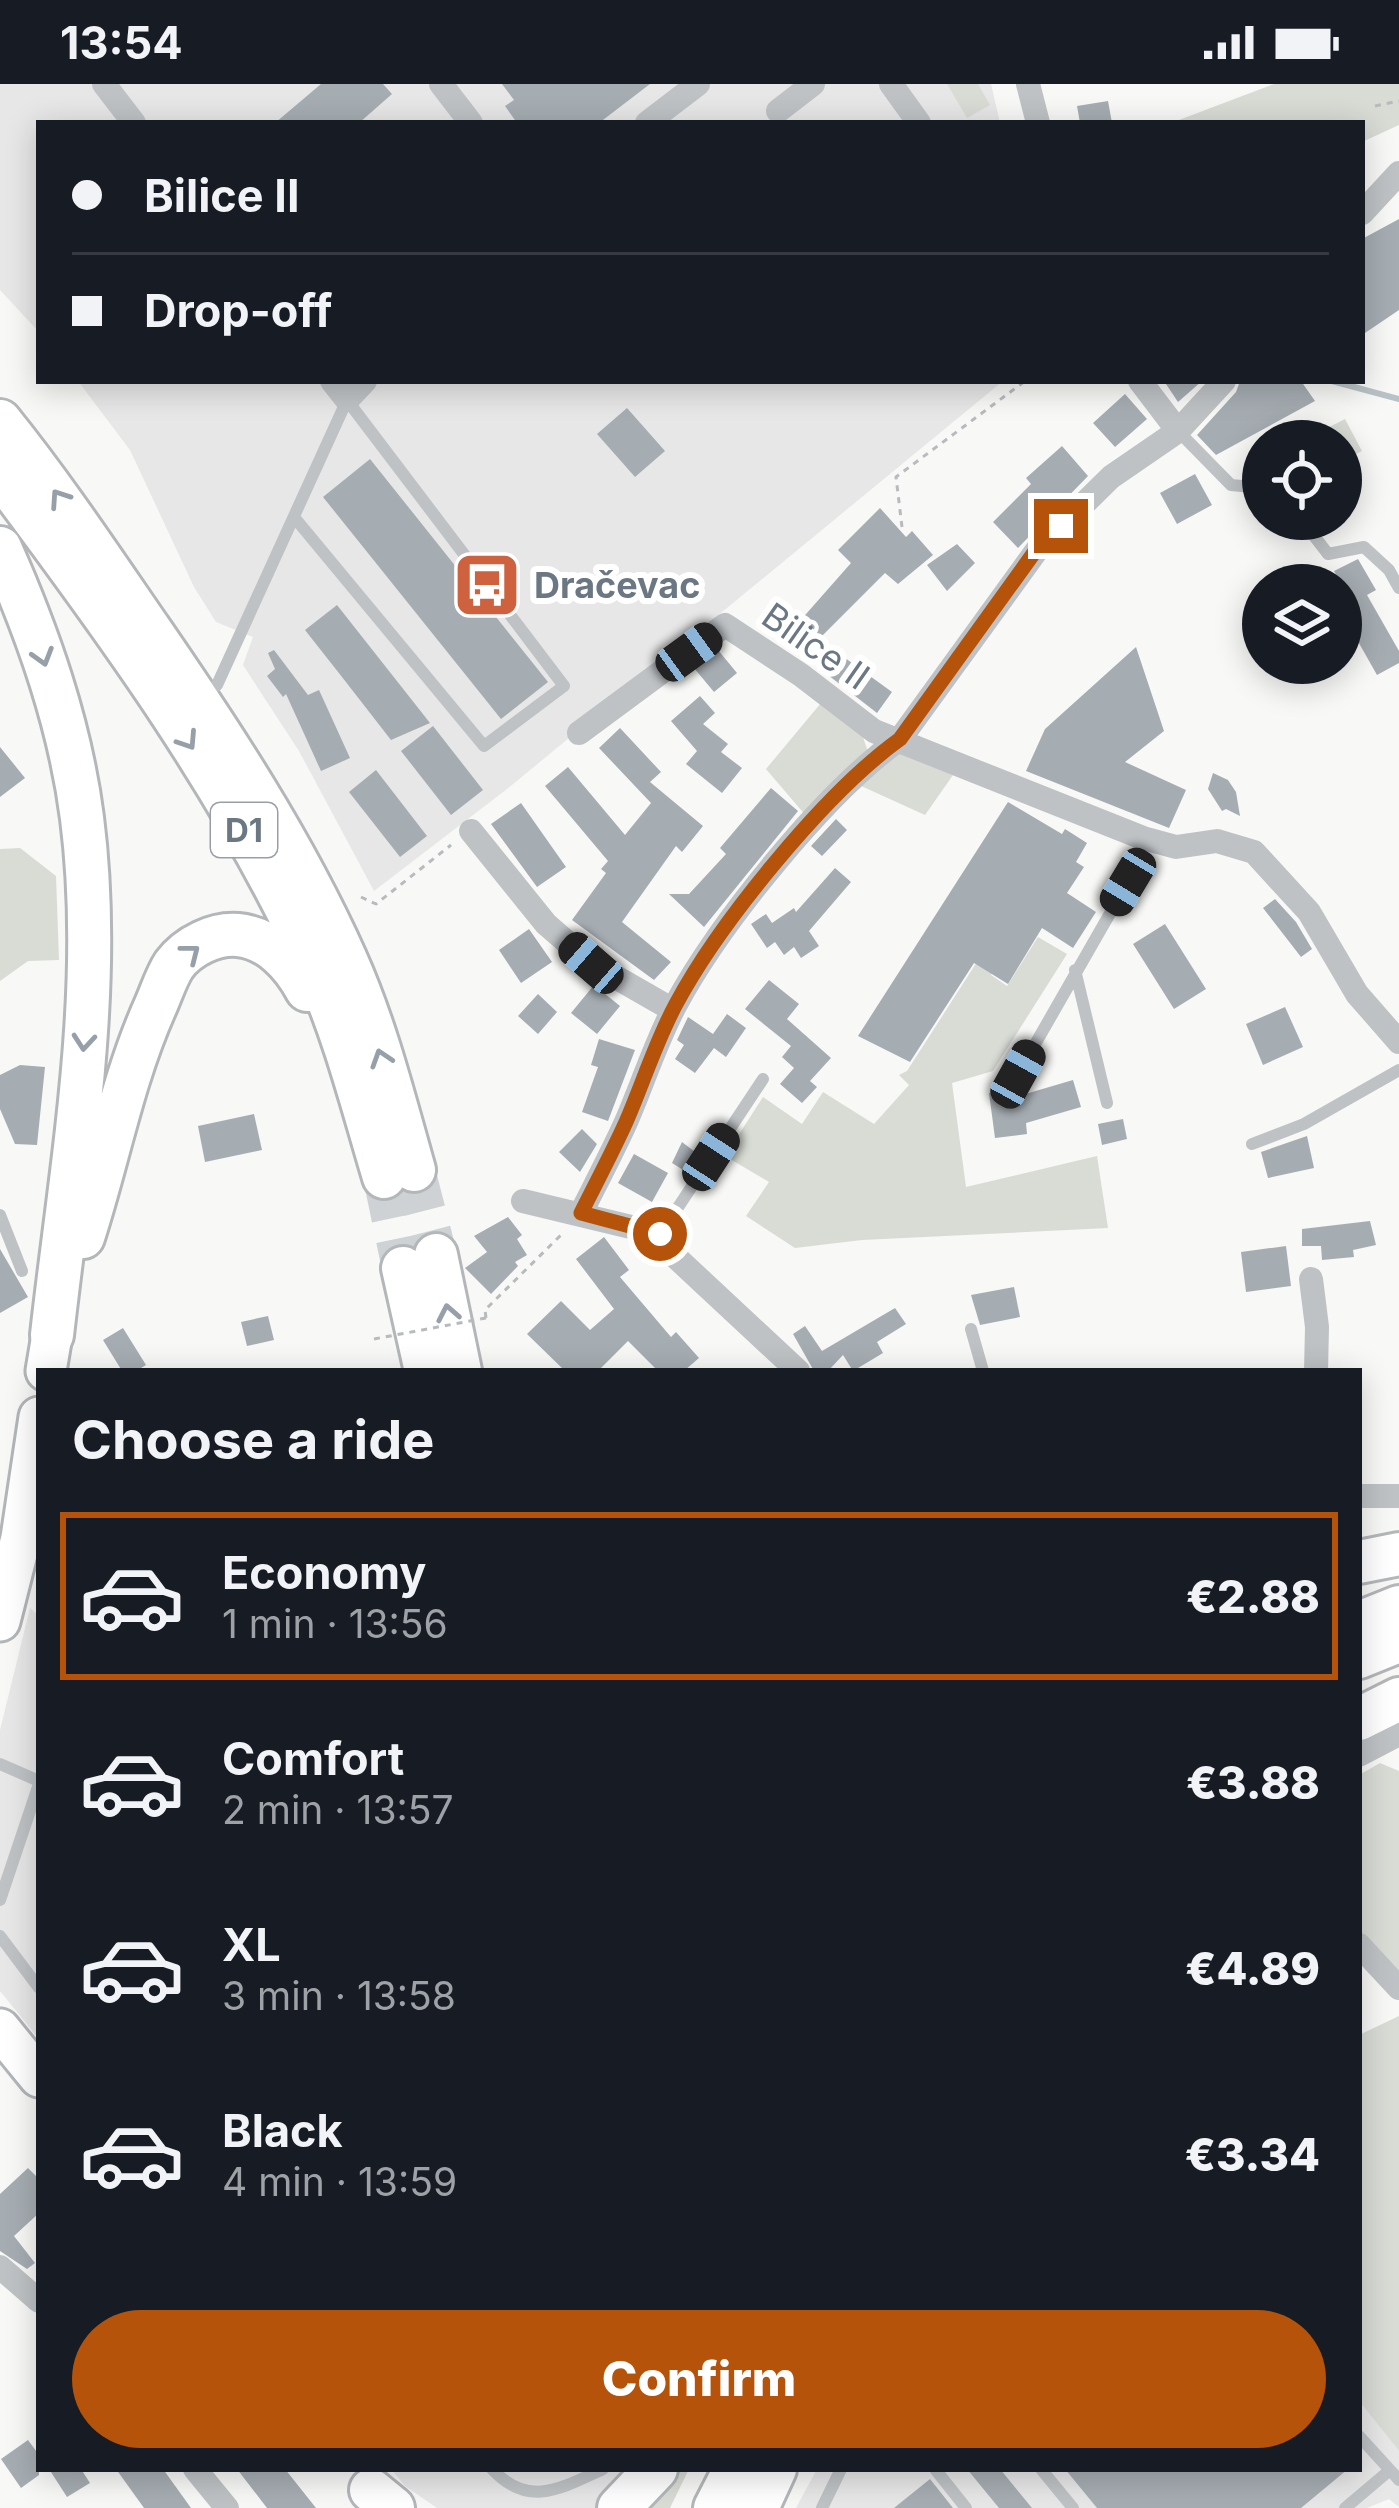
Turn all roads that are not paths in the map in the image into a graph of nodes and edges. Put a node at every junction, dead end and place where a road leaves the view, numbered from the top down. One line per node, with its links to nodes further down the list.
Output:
1 (104, 84): 8 (street)
2 (441, 84): 9 (street)
3 (698, 84): 10 (street)
4 (813, 84): 7 (street)
5 (891, 84): 11 (street)
6 (1028, 84): 12 (street)
7 (778, 111)
8 (132, 120)
9 (468, 120)
10 (651, 120)
11 (918, 120)
12 (1037, 120)
13 (1399, 173): 14 (street)
14 (1365, 210)
15 (1143, 384): 19 (street)
16 (1221, 384): 19 (street)
17 (339, 390): 22 (lane); 22 (lane)
18 (0, 421): 26 (highway, D1, one-way to 18)
19 (1178, 430): 21 (lane); 28 (street)
20 (0, 474): 34 (highway, D1, one-way to 34)
21 (1242, 486)
22 (294, 517): 26 (lane)
23 (1317, 540): 25 (lane)
24 (0, 548): 47 (highway, one-way to 47)
25 (1399, 588)
26 (196, 698): 34 (highway, D1, one-way to 26)
27 (579, 734): 28 (street, Bilice II)
28 (900, 739): 30 (street, Bilice II); 32 (street)
29 (471, 831): 32 (street)
30 (1143, 838): 31 (lane); 33 (street, Bilice II)
31 (1075, 970): 36 (lane); 38 (lane)
32 (673, 1010): 41 (street)
33 (1399, 1042)
34 (352, 1070): 47 (highway, one-way to 34)
35 (1399, 1070): 39 (lane)
36 (1018, 1074)
37 (763, 1079): 43 (lane)
38 (1107, 1103)
39 (1252, 1144)
40 (523, 1201): 41 (street)
41 (581, 1213): 43 (street)
42 (0, 1215): 44 (lane)
43 (660, 1234): 50 (street)
44 (22, 1271)
45 (1311, 1279): 52 (street)
46 (971, 1328): 51 (lane)
47 (49, 1353)
48 (426, 1368): 49 (highway, one-way to 48)
49 (459, 1368)
50 (795, 1368)
51 (982, 1368)
52 (1316, 1368)
53 (34, 1473): 60 (main road)
54 (1362, 1496): 55 (street)
55 (1399, 1496)
56 (1399, 1554): 57 (highway)
57 (1362, 1561)
58 (1399, 1607): 59 (highway)
59 (1362, 1621)
60 (0, 1622)
61 (1399, 1641): 62 (highway)
62 (1362, 1656)
63 (1399, 1699): 64 (highway)
64 (1362, 1718)
65 (1399, 1734): 66 (street)
66 (1362, 1753)
67 (0, 1764): 68 (lane)
68 (36, 1782)
69 (36, 1792): 70 (lane)
70 (0, 1900)
71 (0, 1936): 73 (lane)
72 (1362, 1948): 74 (street)
73 (36, 1984)
74 (1399, 1988)
75 (0, 2029): 76 (main road)
76 (36, 2073)
77 (0, 2266): 78 (street)
78 (36, 2298)
79 (1362, 2439): 88 (lane)
80 (197, 2472): 90 (street)
81 (494, 2472): 82 (lane)
82 (596, 2472)
83 (653, 2472): 91 (highway)
84 (713, 2472): 92 (highway)
85 (840, 2472): 93 (lane)
86 (937, 2472): 94 (lane)
87 (1043, 2472): 95 (lane)
88 (1395, 2475): 96 (lane)
89 (765, 2480): 92 (highway)
90 (226, 2508)
91 (619, 2508)
92 (715, 2508)
93 (822, 2508)
94 (966, 2508)
95 (1073, 2508)
96 (1345, 2508)

